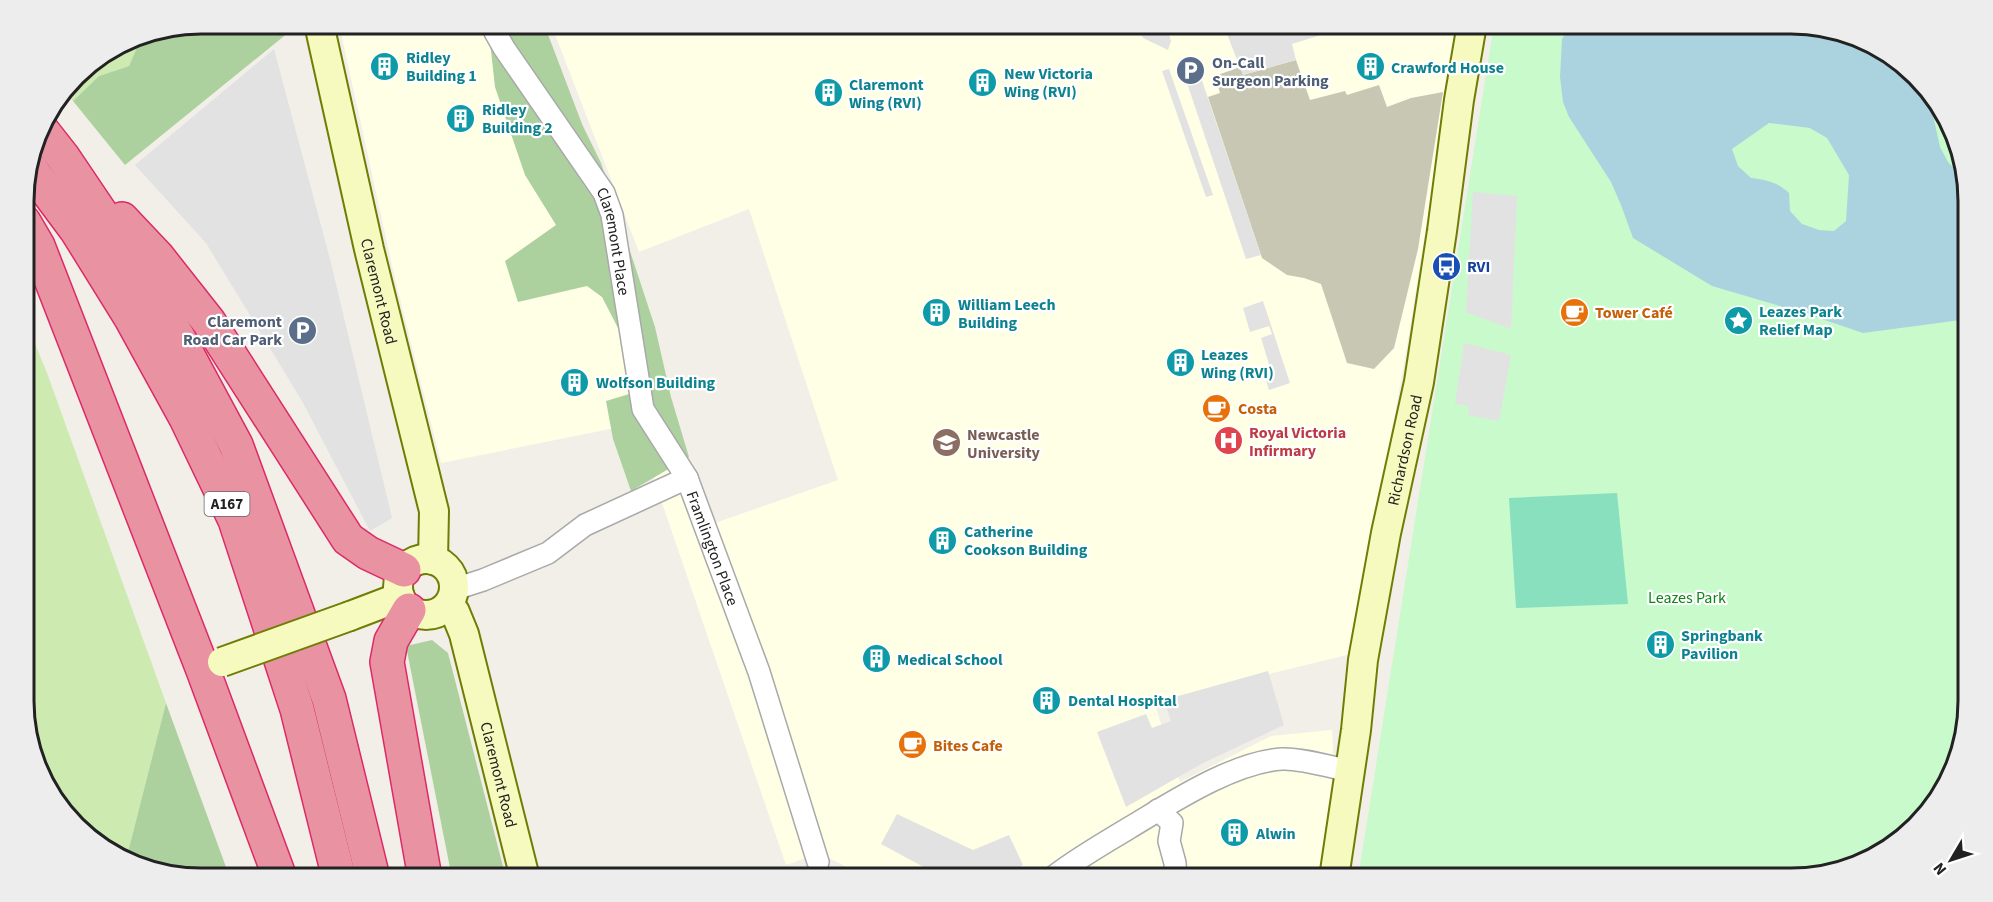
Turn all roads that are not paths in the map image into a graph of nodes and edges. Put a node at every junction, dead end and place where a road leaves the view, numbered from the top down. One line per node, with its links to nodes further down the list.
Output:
1 (1470, 34): 12 (street, Richardson Road)
2 (321, 35): 9 (street, Claremont Road)
3 (497, 35): 8 (street, Claremont Place)
4 (47, 137): 5 (highway, A167)
5 (63, 157): 9 (highway); 20 (highway, A167)
6 (37, 177): 19 (highway, A167)
7 (35, 241): 11 (highway)
8 (687, 478): 10 (street, Framlington Place); 14 (street, Framlington Place)
9 (411, 584): 10 (street); 10 (street); 11 (street, bridge); 21 (highway)
10 (452, 597): 22 (street, Claremont Road)
11 (212, 666): 18 (highway)
12 (1350, 771): 13 (street); 17 (street, Richardson Road)
13 (1158, 810): 15 (street); 16 (street)
14 (818, 862)
15 (1065, 867)
16 (1175, 867)
17 (1336, 867)
18 (277, 868)
19 (336, 868)
20 (371, 868)
21 (424, 868)
22 (522, 868)

